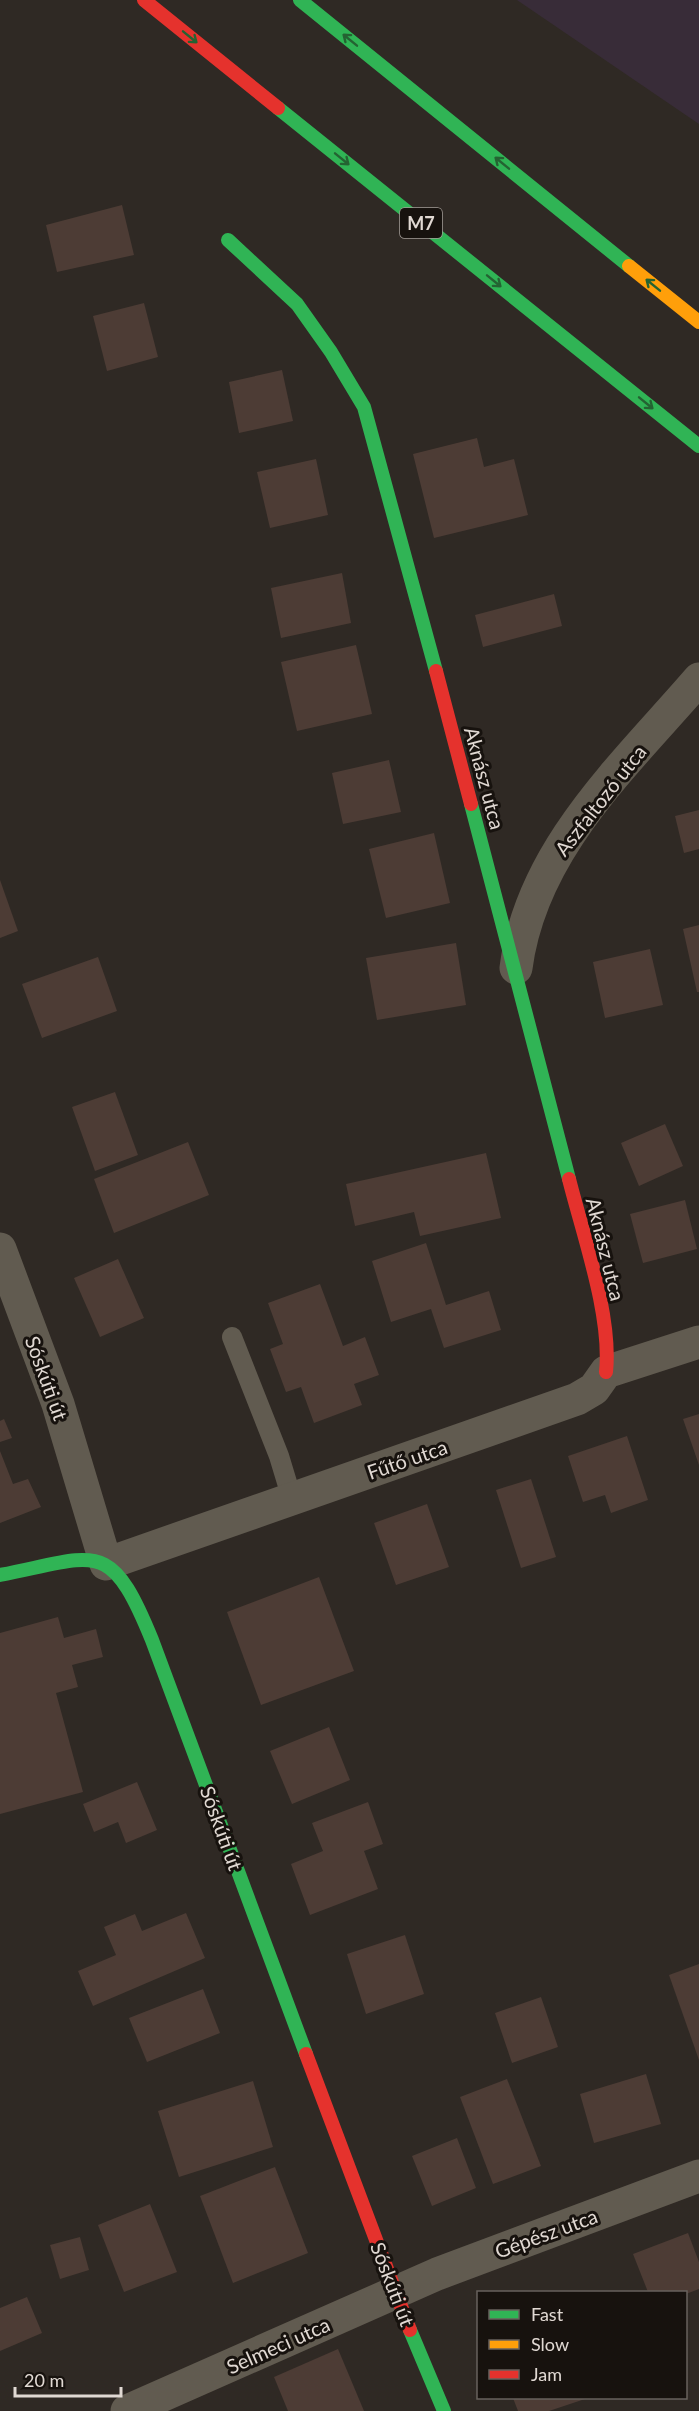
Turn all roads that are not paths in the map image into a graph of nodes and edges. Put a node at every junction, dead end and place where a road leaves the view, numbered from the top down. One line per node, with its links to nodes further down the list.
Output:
1 (144, 0): 5 (main road, M7, one-way to 5)
2 (300, 0): 4 (main road, one-way to 2)
3 (228, 240): 7 (main road, Aknász utca)
4 (699, 322)
5 (699, 446)
6 (699, 679): 7 (street, Aszfaltozó utca)
7 (516, 968): 11 (main road, Aknász utca)
8 (0, 1249): 13 (street, Sóskúti út)
9 (232, 1337): 12 (lane)
10 (699, 1342): 11 (street, Fűtő utca)
11 (606, 1372): 12 (street, Fűtő utca)
12 (291, 1499): 13 (street, Fűtő utca)
13 (106, 1564): 14 (main road); 16 (main road, Sóskúti út)
14 (0, 1575)
15 (699, 2176): 16 (street, Gépész utca)
16 (395, 2293): 17 (street, Selmeci utca); 18 (main road, Sóskúti út)
17 (127, 2411)
18 (444, 2411)

